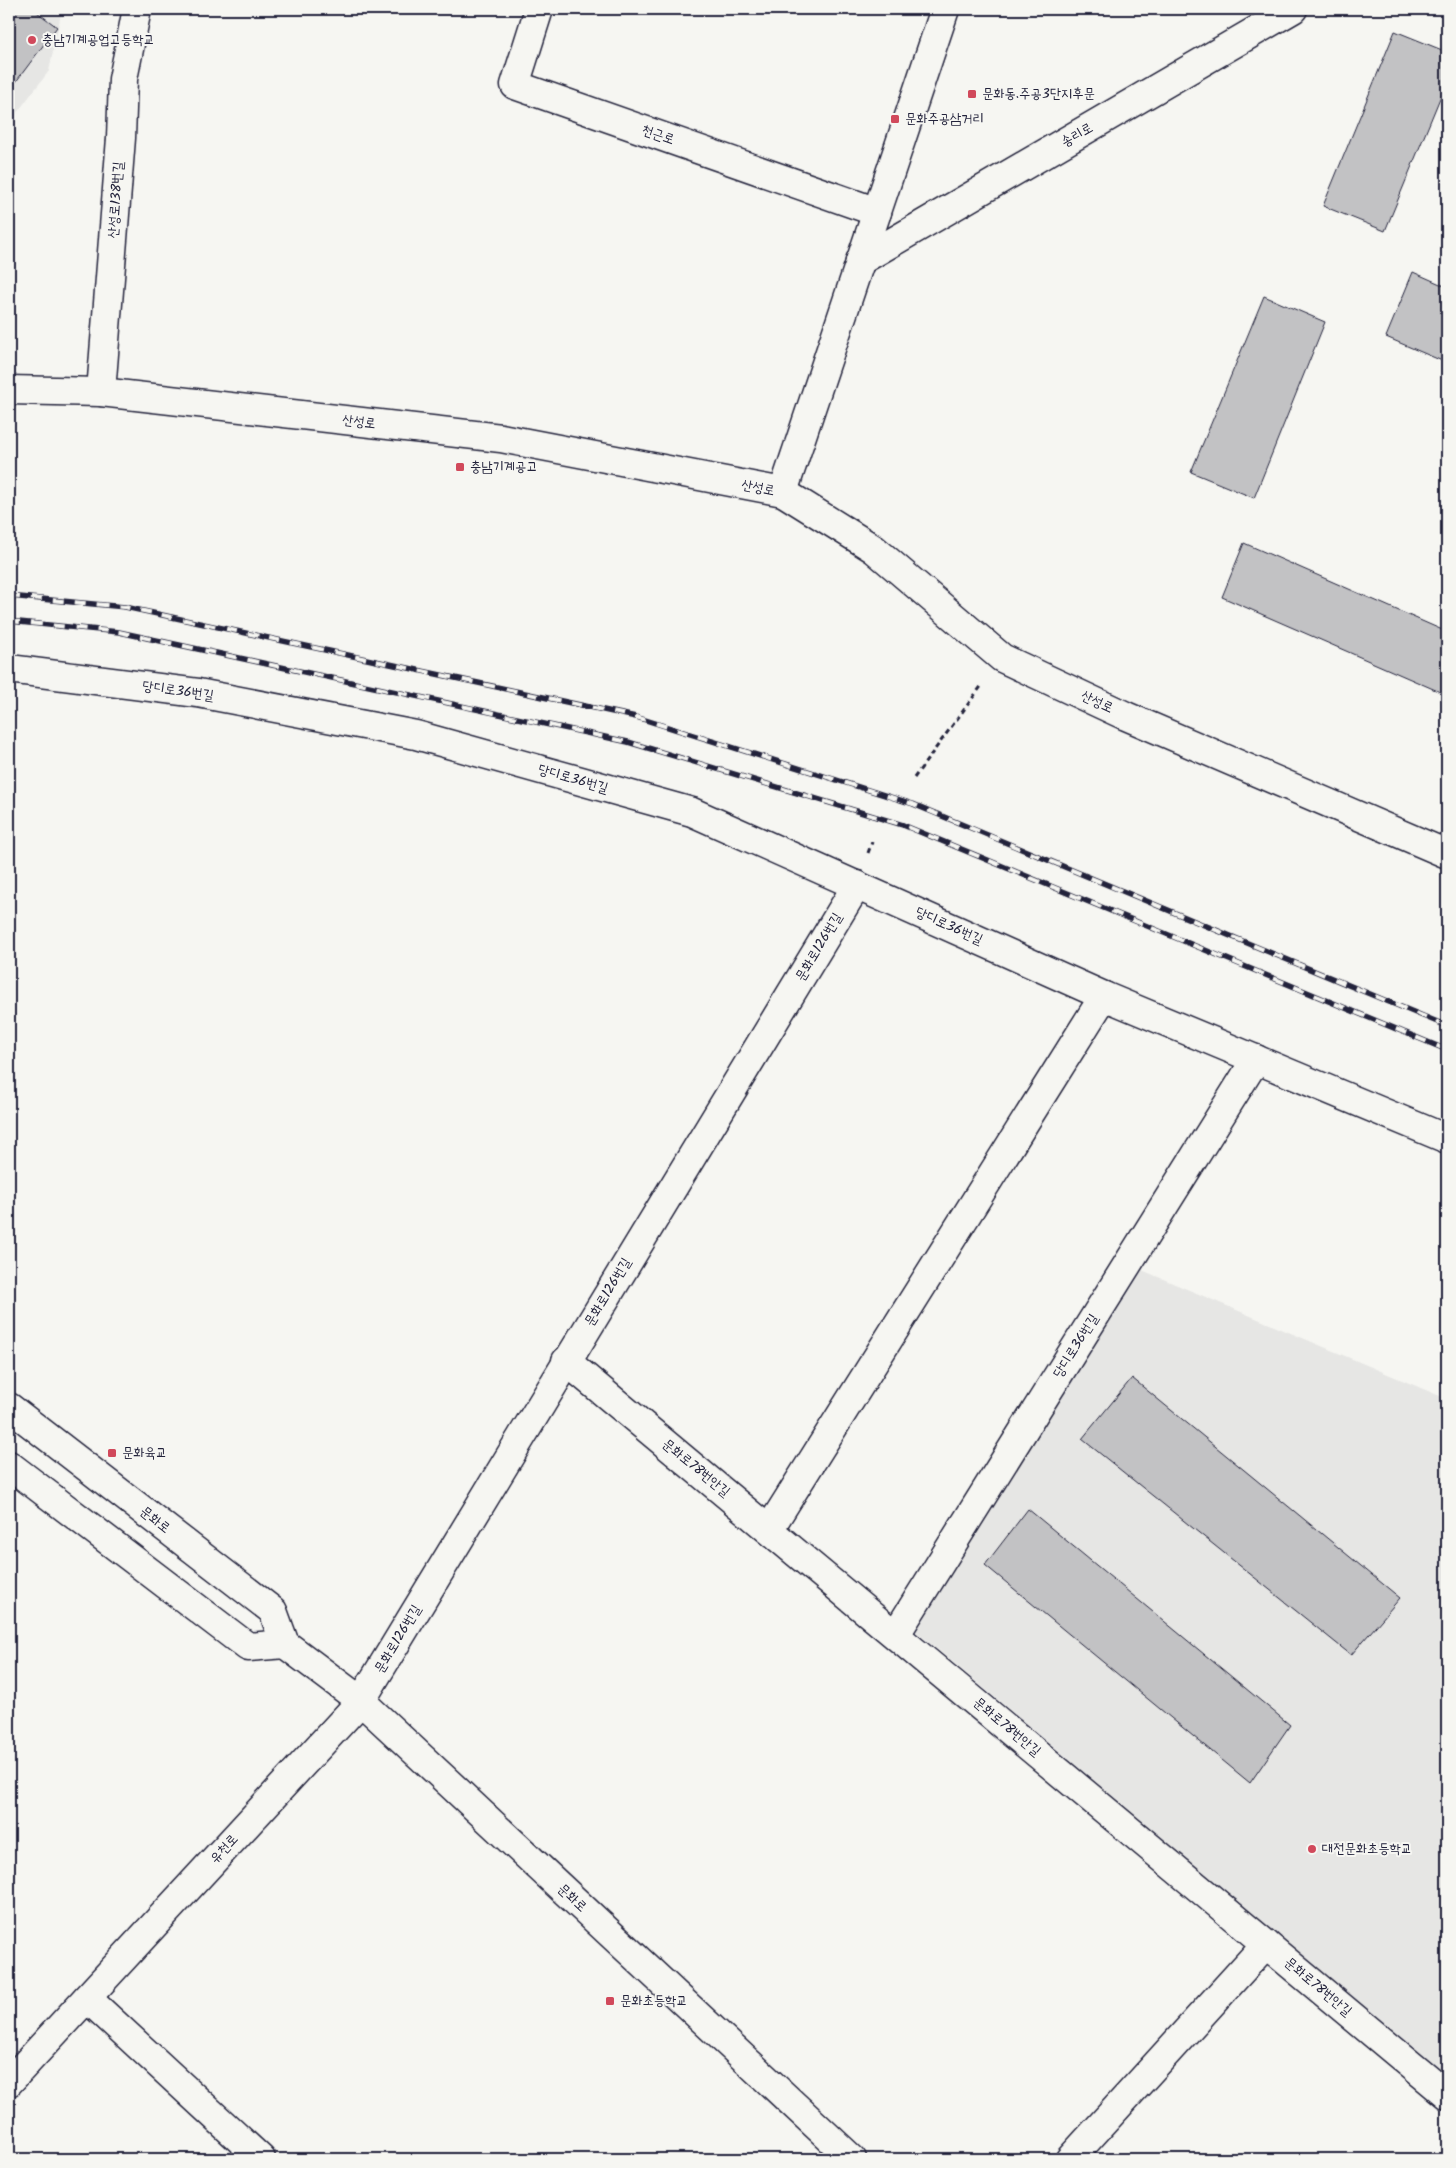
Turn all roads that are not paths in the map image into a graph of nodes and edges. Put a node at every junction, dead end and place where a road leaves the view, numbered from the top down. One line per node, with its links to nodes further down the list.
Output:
1 (137, 9): 8 (street, 산성로138번길)
2 (539, 9): 5 (street, 천근로)
3 (945, 9): 5 (street)
4 (1293, 9): 6 (street, 송리로)
5 (877, 212): 6 (street)
6 (860, 261): 9 (street)
7 (9, 390): 8 (street, 산성로)
8 (101, 392): 9 (street, 산성로)
9 (783, 492): 11 (street, 산성로)
10 (9, 669): 12 (street, 당디로36번길)
11 (1447, 854)
12 (856, 884): 13 (street, 당디로36번길); 16 (street, 문화로126번길)
13 (1104, 996): 14 (street, 당디로36번길); 19 (street)
14 (1256, 1059): 15 (street, 당디로36번길); 20 (street, 당디로36번길)
15 (1447, 1139)
16 (566, 1361): 19 (street, 문화로78번안길); 22 (street, 문화로126번길)
17 (9, 1407): 21 (street, 문화로)
18 (9, 1465): 21 (street)
19 (770, 1528): 20 (street, 문화로78번안길)
20 (896, 1634): 23 (street, 문화로78번안길)
21 (285, 1644): 22 (street, 문화로)
22 (361, 1701): 24 (street, 유천로); 28 (street, 문화로)
23 (1266, 1944): 26 (street, 문화로78번안길); 29 (street)
24 (87, 1998): 25 (street, 유천로); 27 (street)
25 (9, 2082)
26 (1447, 2095)
27 (262, 2159)
28 (852, 2159)
29 (1070, 2159)

